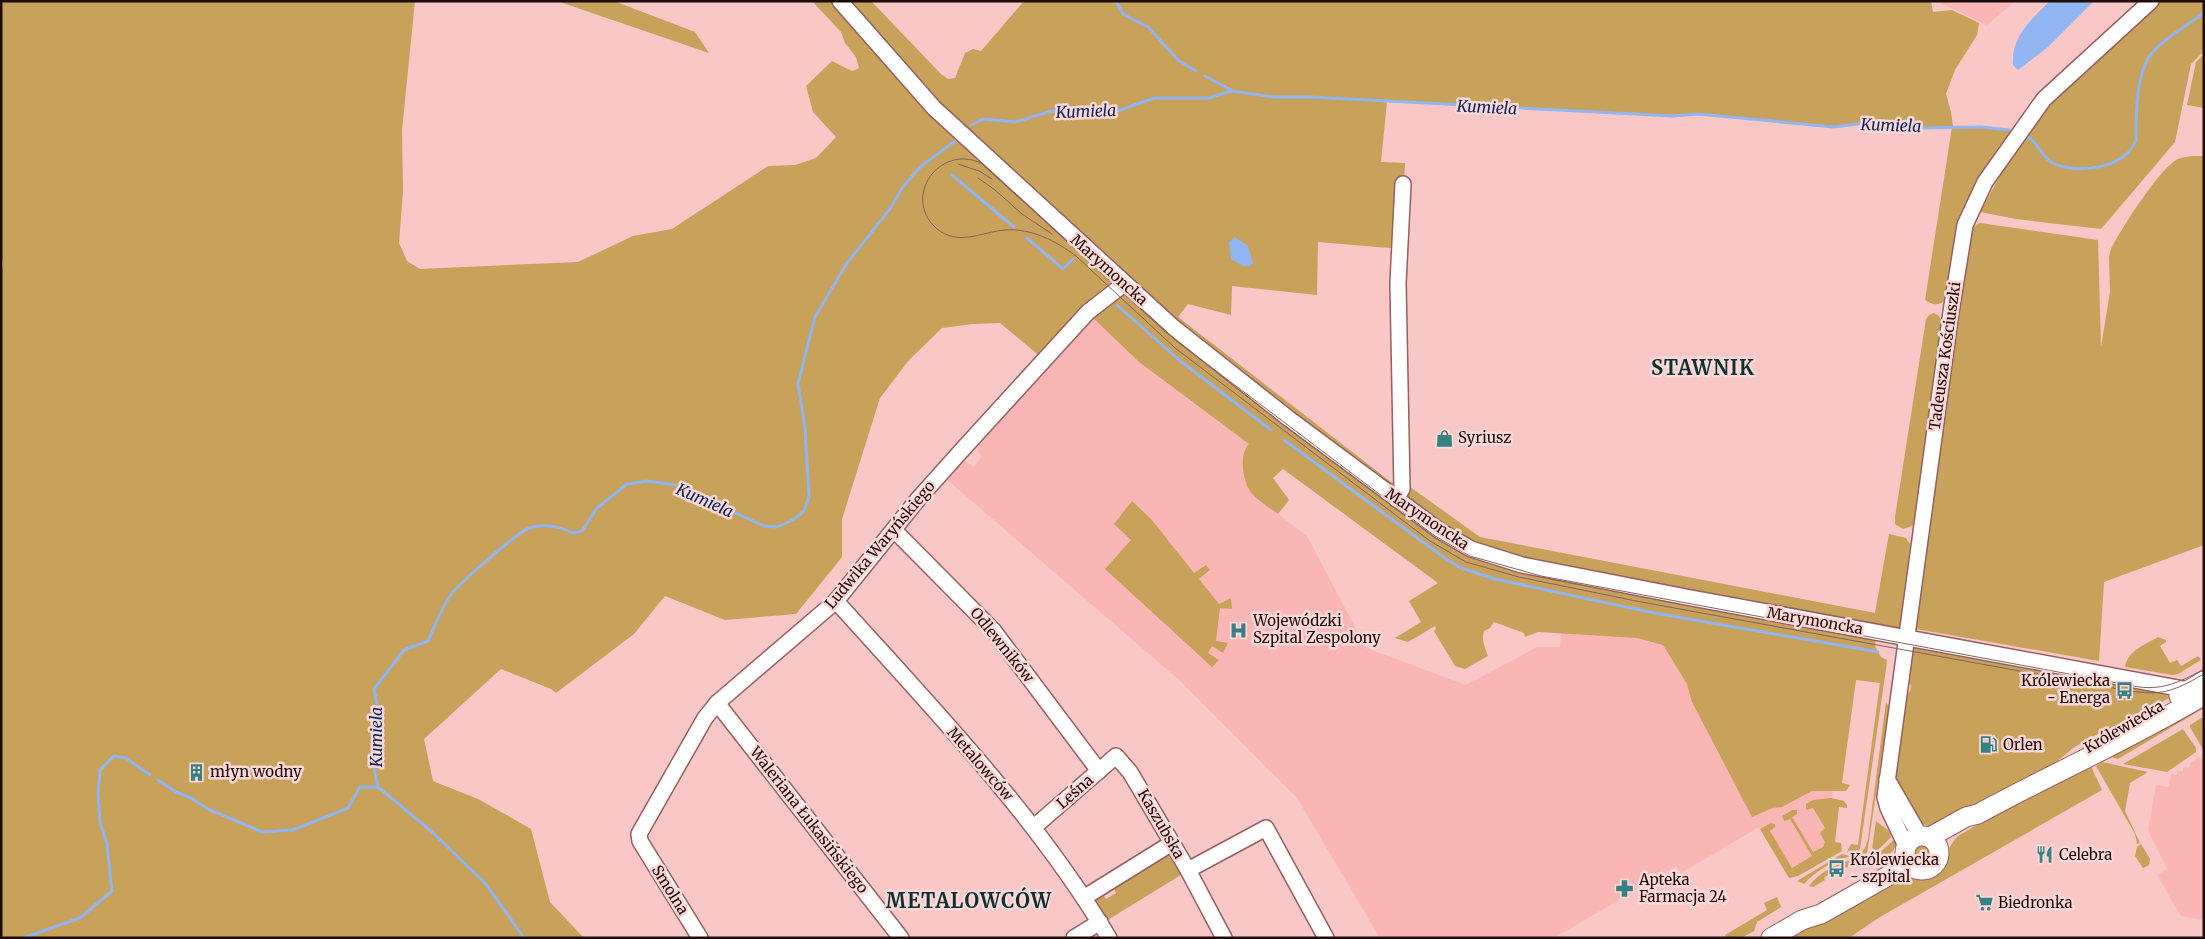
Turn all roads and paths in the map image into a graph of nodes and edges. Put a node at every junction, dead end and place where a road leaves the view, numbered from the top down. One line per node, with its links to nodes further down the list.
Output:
1 (840, 1): 4 (street, Marymoncka)
2 (2151, 1): 8 (street, Tadeusza Kościuszki)
3 (1404, 184): 5 (street)
4 (1124, 284): 5 (street, Marymoncka); 6 (street, Ludwika Waryńskiego)
5 (1396, 498): 8 (street, Marymoncka)
6 (894, 530): 7 (street, Ludwika Waryńskiego); 12 (street, Odlewników)
7 (836, 601): 10 (street, Ludwika Waryńskiego); 13 (street, Metalowców)
8 (1906, 638): 9 (street, Marymoncka); 16 (street, Tadeusza Kościuszki)
9 (2199, 689): 16 (main road, Królewiecka)
10 (717, 702): 14 (street, Ludwika Waryńskiego); 21 (street, Waleriana Łukasińskiego)
11 (1116, 756): 12 (street, Leśna); 15 (street, Kaszubska)
12 (1099, 771): 13 (street, Leśna)
13 (1034, 827): 18 (street, Metalowców)
14 (640, 841): 20 (street, Smolna)
15 (1172, 843): 17 (street, Kaszubska); 18 (street)
16 (1918, 847): 26 (main road, Królewiecka)
17 (1188, 870): 24 (street); 25 (street, Kaszubska)
18 (1084, 897): 19 (street, Metalowców)
19 (1100, 922): 22 (street); 23 (street, Metalowców)
20 (700, 938)
21 (901, 938)
22 (1074, 938)
23 (1109, 938)
24 (1224, 938)
25 (1326, 938)
26 (1772, 938)

